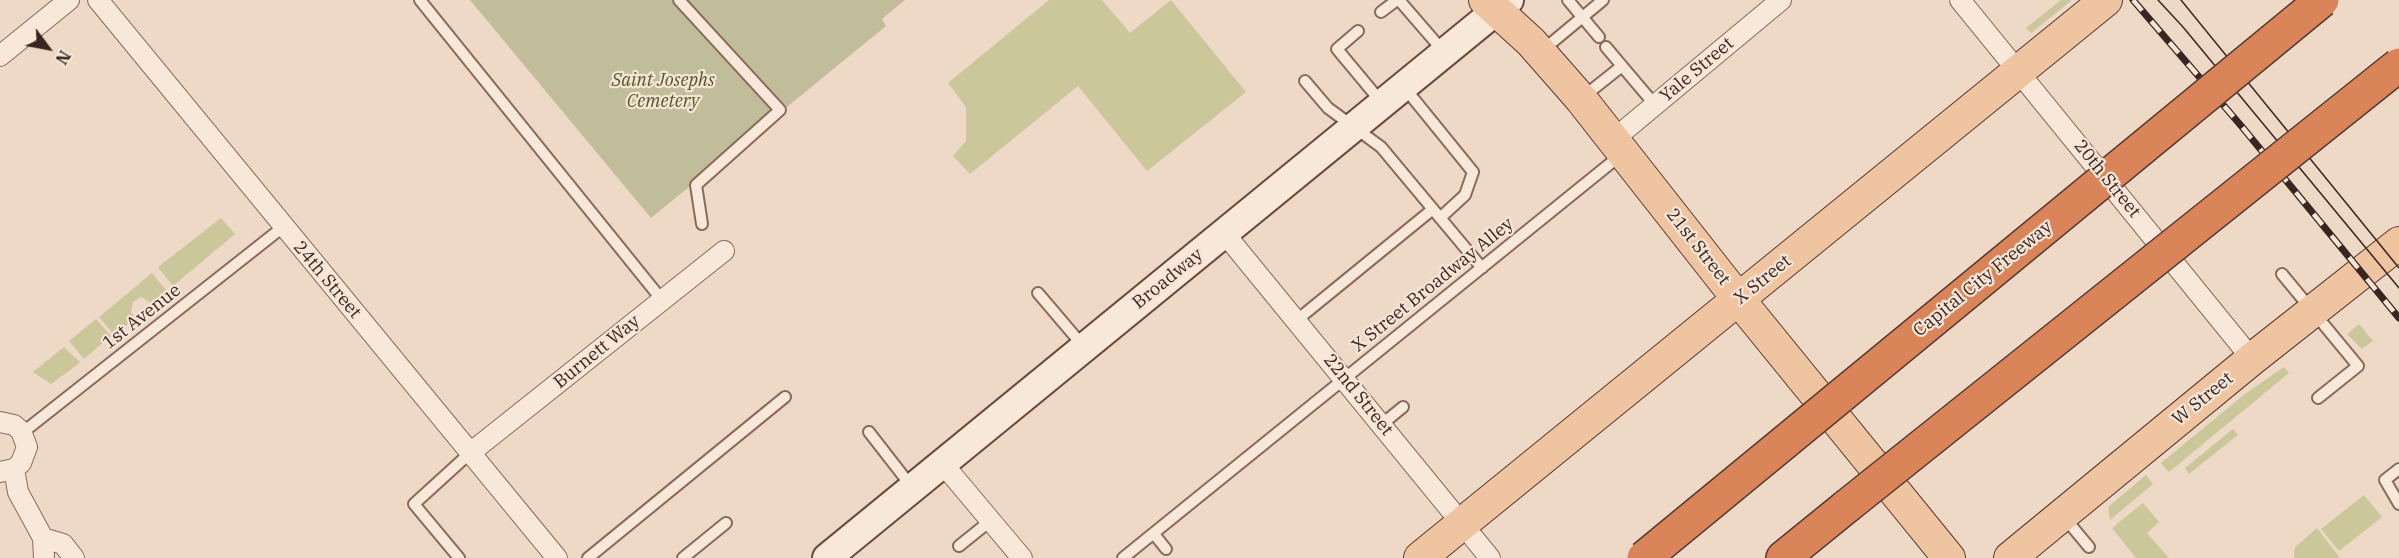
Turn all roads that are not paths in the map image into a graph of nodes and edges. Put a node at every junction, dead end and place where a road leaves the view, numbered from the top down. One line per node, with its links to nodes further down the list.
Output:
1 (69, 0): 20 (street)
2 (98, 0): 32 (street, 24th Street)
3 (420, 0): 39 (lane)
4 (679, 0): 31 (lane)
5 (1398, 0): 13 (lane); 19 (lane)
6 (1568, 0): 14 (lane)
7 (1603, 0): 14 (lane)
8 (1781, 0): 27 (street, Yale Street)
9 (1960, 0): 23 (street, 20th Street)
10 (2106, 0): 23 (main road, X Street)
11 (2322, 0): 80 (highway, Capital City Freeway, bridge)
12 (1497, 4): 18 (main road, 21st Street); 19 (main road, Broadway)
13 (1382, 12)
14 (1583, 16): 16 (lane); 18 (lane)
15 (1358, 31): 25 (lane)
16 (1599, 37)
17 (1606, 47): 22 (lane)
18 (1540, 52): 26 (main road, 21st Street)
19 (1445, 53): 25 (main road, Broadway)
20 (0, 56)
21 (2399, 65): 59 (highway, bridge)
22 (1622, 66): 26 (lane); 27 (lane)
23 (2019, 71): 40 (main road, X Street); 44 (street, 20th Street)
24 (1305, 81): 28 (lane)
25 (1393, 95): 28 (main road, Broadway); 30 (lane)
26 (1581, 99): 29 (main road, 21st Street)
27 (1655, 105): 29 (street, Yale Street)
28 (1356, 127): 30 (lane); 33 (main road, Broadway)
29 (1619, 146): 36 (lane, X Street Broadway Alley); 40 (main road, 21st Street)
30 (1436, 213): 36 (lane); 42 (lane)
31 (702, 224)
32 (283, 226): 52 (lane, 1st Avenue); 53 (street, 24th Street)
33 (1225, 234): 42 (street, 22nd Street); 43 (main road, Broadway)
34 (2399, 243): 41 (main road, W Street)
35 (724, 251): 39 (street, Burnett Way)
36 (1482, 268): 45 (lane, X Street Broadway Alley)
37 (2282, 274): 41 (lane)
38 (1038, 293): 43 (lane)
39 (662, 300): 53 (street, Burnett Way)
40 (1739, 300): 63 (main road, X Street); 83 (main road, 21st Street)
41 (2313, 311): 44 (main road, W Street); 47 (lane)
42 (1297, 320): 45 (street, 22nd Street)
43 (1084, 347): 54 (main road, Broadway)
44 (2252, 359): 60 (main road, W Street)
45 (1344, 378): 50 (street, 22nd Street); 64 (lane, X Street Broadway Alley)
46 (784, 397): 73 (lane)
47 (2318, 398)
48 (1403, 407): 50 (lane)
49 (0, 422): 52 (street)
50 (1381, 424): 63 (street, 22nd Street)
51 (869, 432): 57 (lane)
52 (22, 433): 56 (street)
53 (470, 453): 71 (lane); 72 (street, 24th Street)
54 (943, 464): 57 (main road, Broadway); 61 (street)
55 (2399, 469): 58 (lane)
56 (7, 471): 65 (street)
57 (913, 488): 75 (main road, Broadway)
58 (2399, 504)
59 (1846, 506): 81 (highway); 82 (highway)
60 (2062, 514): 67 (lane); 84 (main road, W Street)
61 (990, 521): 66 (lane); 76 (street)
62 (726, 522): 74 (lane)
63 (1462, 524): 78 (main road, X Street); 79 (street, 22nd Street)
64 (1154, 534): 68 (lane); 77 (lane, X Street Broadway Alley)
65 (43, 538): 69 (street); 70 (street)
66 (959, 546)
67 (2089, 547)
68 (1166, 549)
69 (44, 558)
70 (74, 558)
71 (459, 558)
72 (557, 558)
73 (588, 558)
74 (683, 558)
75 (827, 558)
76 (1022, 558)
77 (1123, 558)
78 (1420, 558)
79 (1490, 558)
80 (1644, 558)
81 (1783, 558)
82 (1790, 558)
83 (1950, 558)
84 (2010, 558)

